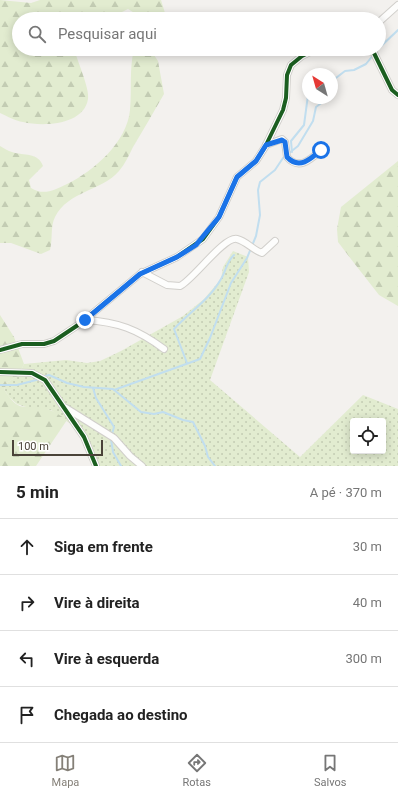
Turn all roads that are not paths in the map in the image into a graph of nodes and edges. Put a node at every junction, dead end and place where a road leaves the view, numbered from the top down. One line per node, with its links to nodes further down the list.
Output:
1 (398, 5): 2 (street)
2 (386, 16)
3 (302, 56): 6 (street)
4 (375, 56): 5 (street)
5 (398, 95)
6 (266, 145): 7 (street); 9 (street)
7 (321, 150)
8 (275, 241): 9 (street)
9 (142, 272): 10 (street)
10 (85, 320): 11 (street); 12 (street)
11 (164, 349)
12 (0, 350)
13 (0, 372): 14 (street)
14 (65, 408): 15 (street); 16 (street)
15 (96, 466)
16 (142, 466)

